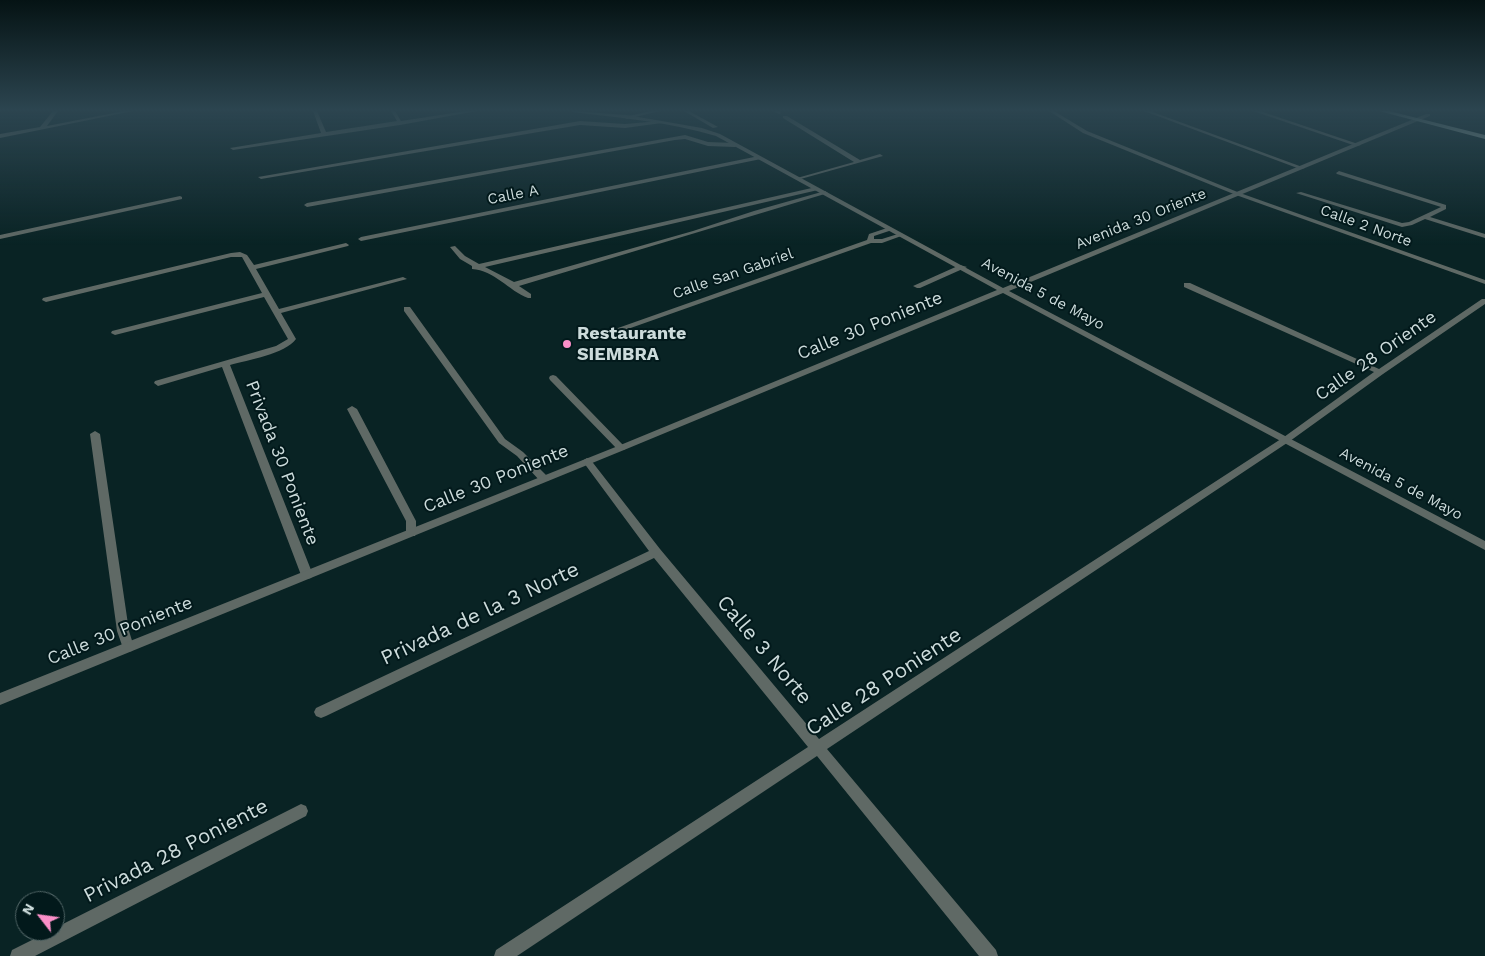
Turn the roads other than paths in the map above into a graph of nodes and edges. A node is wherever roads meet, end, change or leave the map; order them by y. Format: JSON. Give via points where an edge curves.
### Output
{"nodes":[{"id":1,"x":385,"y":156,"type":"edge"},
{"id":2,"x":578,"y":156,"type":"edge"},
{"id":3,"x":755,"y":156,"type":"edge"},
{"id":4,"x":848,"y":156,"type":"edge"},
{"id":5,"x":880,"y":156,"type":"dead end"},
{"id":6,"x":1143,"y":156,"type":"edge"},
{"id":7,"x":1268,"y":156,"type":"edge"},
{"id":8,"x":1332,"y":156,"type":"edge"},
{"id":9,"x":759,"y":158,"type":"junction"},
{"id":10,"x":859,"y":162,"type":"junction"},
{"id":11,"x":1302,"y":168,"type":"junction"},
{"id":12,"x":1339,"y":173,"type":"dead end"},
{"id":13,"x":261,"y":177,"type":"dead end"},
{"id":14,"x":799,"y":179,"type":"junction"},
{"id":15,"x":816,"y":188,"type":"junction"},
{"id":16,"x":825,"y":193,"type":"junction"},
{"id":17,"x":1298,"y":193,"type":"dead end"},
{"id":18,"x":1238,"y":194,"type":"junction"},
{"id":19,"x":180,"y":198,"type":"dead end"},
{"id":20,"x":307,"y":205,"type":"dead end"},
{"id":21,"x":1424,"y":217,"type":"junction"},
{"id":22,"x":890,"y":228,"type":"junction"},
{"id":23,"x":901,"y":234,"type":"junction"},
{"id":24,"x":1485,"y":236,"type":"edge"},
{"id":25,"x":0,"y":237,"type":"edge"},
{"id":26,"x":361,"y":239,"type":"dead end"},
{"id":27,"x":870,"y":241,"type":"junction"},
{"id":28,"x":626,"y":242,"type":"junction"},
{"id":29,"x":346,"y":245,"type":"dead end"},
{"id":30,"x":453,"y":247,"type":"dead end"},
{"id":31,"x":475,"y":267,"type":"junction"},
{"id":32,"x":964,"y":267,"type":"junction"},
{"id":33,"x":252,"y":268,"type":"junction"},
{"id":34,"x":403,"y":279,"type":"dead end"},
{"id":35,"x":1485,"y":282,"type":"edge"},
{"id":36,"x":513,"y":285,"type":"junction"},
{"id":37,"x":917,"y":286,"type":"dead end"},
{"id":38,"x":1187,"y":286,"type":"dead end"},
{"id":39,"x":1004,"y":291,"type":"junction"},
{"id":40,"x":266,"y":294,"type":"junction"},
{"id":41,"x":528,"y":296,"type":"dead end"},
{"id":42,"x":46,"y":300,"type":"dead end"},
{"id":43,"x":1485,"y":301,"type":"edge"},
{"id":44,"x":407,"y":309,"type":"dead end"},
{"id":45,"x":277,"y":312,"type":"junction"},
{"id":46,"x":115,"y":333,"type":"dead end"},
{"id":47,"x":605,"y":334,"type":"dead end"},
{"id":48,"x":225,"y":364,"type":"junction"},
{"id":49,"x":1380,"y":372,"type":"junction"},
{"id":50,"x":552,"y":378,"type":"dead end"},
{"id":51,"x":158,"y":383,"type":"dead end"},
{"id":52,"x":352,"y":409,"type":"dead end"},
{"id":53,"x":95,"y":434,"type":"dead end"},
{"id":54,"x":1287,"y":439,"type":"junction"},
{"id":55,"x":621,"y":448,"type":"junction"},
{"id":56,"x":587,"y":460,"type":"junction"},
{"id":57,"x":544,"y":479,"type":"junction"},
{"id":58,"x":411,"y":533,"type":"junction"},
{"id":59,"x":1485,"y":546,"type":"edge"},
{"id":60,"x":656,"y":552,"type":"junction"},
{"id":61,"x":306,"y":575,"type":"junction"},
{"id":62,"x":128,"y":647,"type":"junction"},
{"id":63,"x":0,"y":698,"type":"edge"},
{"id":64,"x":321,"y":712,"type":"dead end"},
{"id":65,"x":820,"y":748,"type":"junction"},
{"id":66,"x":301,"y":812,"type":"dead end"},
{"id":67,"x":18,"y":956,"type":"edge"},
{"id":68,"x":502,"y":956,"type":"edge"},
{"id":69,"x":990,"y":956,"type":"edge"}],
"edges":[{"from":1,"to":13,"type":"street"},
{"from":2,"to":20,"type":"street"},
{"from":3,"to":9,"type":"street","name":"Avenida 5 de Mayo"},
{"from":4,"to":10,"type":"street"},
{"from":5,"to":10,"type":"street"},
{"from":6,"to":18,"type":"street","name":"Calle 2 Norte"},
{"from":7,"to":11,"type":"street"},
{"from":8,"to":11,"type":"street","name":"Avenida 30 Oriente"},
{"from":9,"to":14,"type":"street","name":"Avenida 5 de Mayo"},
{"from":9,"to":26,"type":"street","name":"Calle A"},
{"from":10,"to":14,"type":"street"},
{"from":11,"to":18,"type":"street","name":"Avenida 30 Oriente"},
{"from":12,"to":21,"type":"street","via":[[1444,206]]},
{"from":14,"to":15,"type":"street","name":"Avenida 5 de Mayo"},
{"from":15,"to":16,"type":"street","name":"Avenida 5 de Mayo"},
{"from":15,"to":28,"type":"street"},
{"from":16,"to":22,"type":"street","name":"Avenida 5 de Mayo"},
{"from":16,"to":28,"type":"street","via":[[696,232]]},
{"from":17,"to":21,"type":"street","via":[[1402,225]]},
{"from":18,"to":35,"type":"street","name":"Calle 2 Norte"},
{"from":18,"to":39,"type":"street","name":"Avenida 30 Oriente"},
{"from":19,"to":25,"type":"street"},
{"from":21,"to":24,"type":"street"},
{"from":22,"to":23,"type":"street","name":"Avenida 5 de Mayo"},
{"from":22,"to":27,"type":"street","name":"Calle San Gabriel","via":[[871,235]]},
{"from":23,"to":27,"type":"street","name":"Calle San Gabriel","via":[[882,241]]},
{"from":23,"to":32,"type":"street","name":"Avenida 5 de Mayo"},
{"from":27,"to":47,"type":"street","name":"Calle San Gabriel"},
{"from":28,"to":31,"type":"street"},
{"from":28,"to":36,"type":"street"},
{"from":29,"to":33,"type":"street"},
{"from":30,"to":31,"type":"street","via":[[460,257]]},
{"from":31,"to":36,"type":"street"},
{"from":32,"to":37,"type":"street"},
{"from":32,"to":39,"type":"street","name":"Avenida 5 de Mayo"},
{"from":33,"to":40,"type":"street","name":"Privada 30 Poniente"},
{"from":33,"to":42,"type":"street","name":"Privada 30 Poniente","via":[[245,256],[231,255]]},
{"from":34,"to":45,"type":"street"},
{"from":36,"to":41,"type":"street"},
{"from":38,"to":49,"type":"street"},
{"from":39,"to":54,"type":"street","name":"Avenida 5 de Mayo"},
{"from":39,"to":55,"type":"street","name":"Calle 30 Poniente"},
{"from":40,"to":45,"type":"street","name":"Privada 30 Poniente"},
{"from":40,"to":46,"type":"street"},
{"from":43,"to":49,"type":"street","name":"Calle 28 Oriente"},
{"from":44,"to":57,"type":"street","via":[[502,441]]},
{"from":45,"to":48,"type":"street","name":"Privada 30 Poniente","via":[[292,339],[290,343]]},
{"from":48,"to":51,"type":"street","name":"Privada 30 Poniente"},
{"from":48,"to":61,"type":"street","name":"Privada 30 Poniente"},
{"from":49,"to":54,"type":"street","name":"Calle 28 Oriente"},
{"from":50,"to":55,"type":"street"},
{"from":52,"to":58,"type":"street","via":[[411,521]]},
{"from":53,"to":62,"type":"street"},
{"from":54,"to":59,"type":"street","name":"Avenida 5 de Mayo"},
{"from":54,"to":65,"type":"street","name":"Calle 28 Poniente"},
{"from":55,"to":56,"type":"street","name":"Calle 30 Poniente"},
{"from":56,"to":57,"type":"street","name":"Calle 30 Poniente"},
{"from":56,"to":60,"type":"street","name":"Calle 3 Norte"},
{"from":57,"to":58,"type":"street","name":"Calle 30 Poniente"},
{"from":58,"to":61,"type":"street","name":"Calle 30 Poniente"},
{"from":60,"to":64,"type":"street","name":"Privada de la 3 Norte"},
{"from":60,"to":65,"type":"street","name":"Calle 3 Norte"},
{"from":61,"to":62,"type":"street","name":"Calle 30 Poniente"},
{"from":62,"to":63,"type":"street","name":"Calle 30 Poniente"},
{"from":65,"to":68,"type":"street","name":"Calle 28 Poniente"},
{"from":65,"to":69,"type":"street","name":"Calle 3 Norte"},
{"from":66,"to":67,"type":"street","name":"Privada 28 Poniente"}]}
